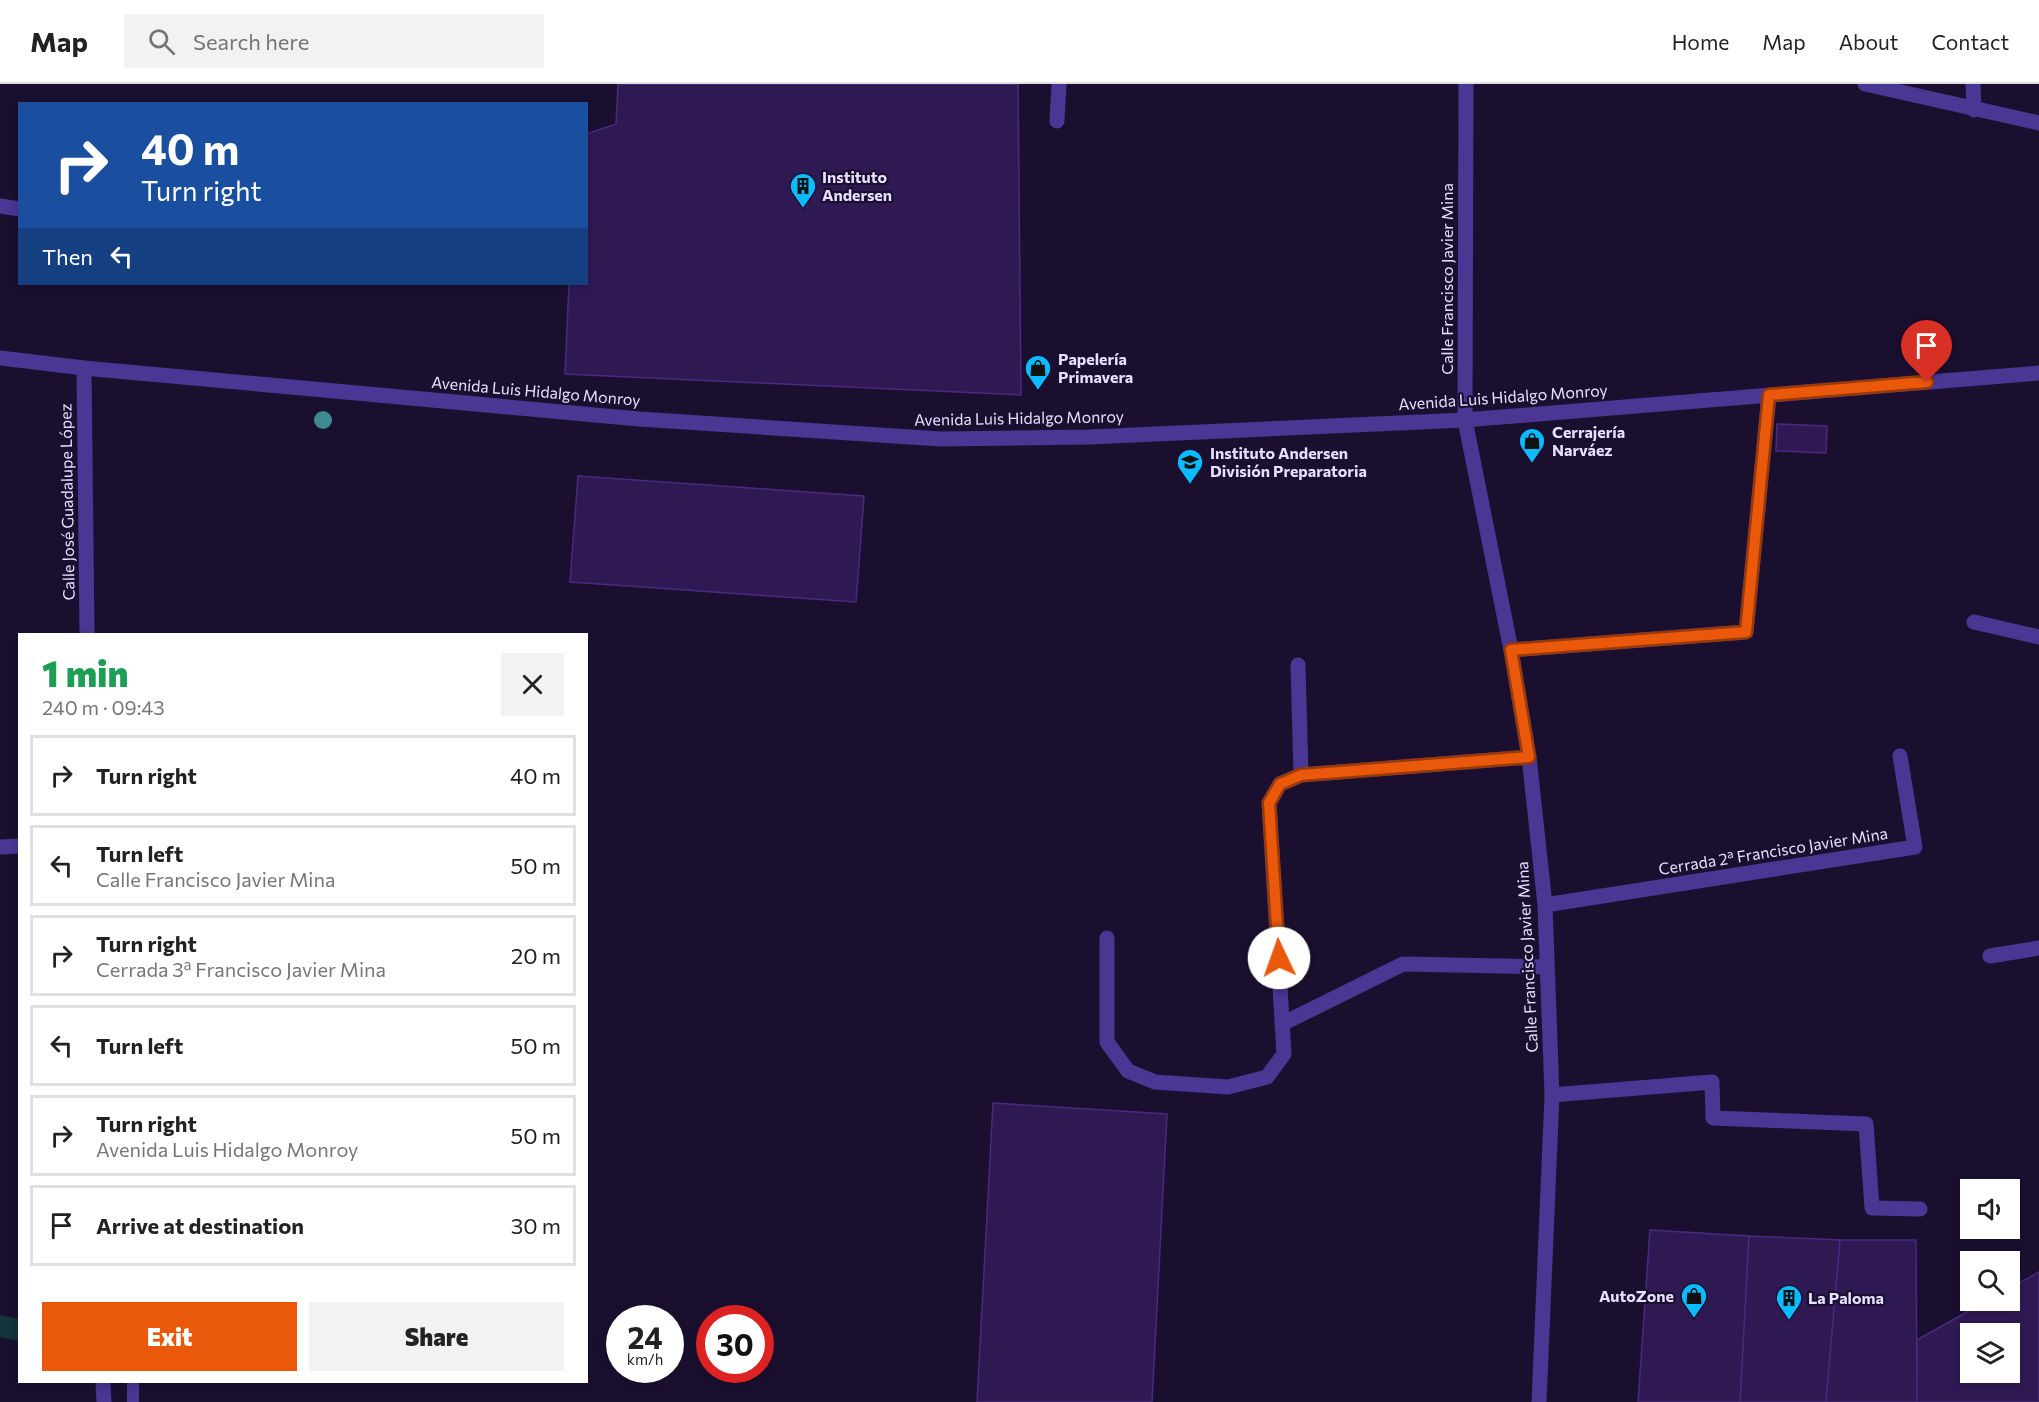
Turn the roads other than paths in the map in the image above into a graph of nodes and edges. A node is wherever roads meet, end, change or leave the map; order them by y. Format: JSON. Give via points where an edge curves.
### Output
{"nodes":[{"id":1,"x":1059,"y":84,"type":"edge"},
{"id":2,"x":1466,"y":84,"type":"edge"},
{"id":3,"x":1865,"y":84,"type":"edge"},
{"id":4,"x":1973,"y":84,"type":"edge"},
{"id":5,"x":1974,"y":110,"type":"junction"},
{"id":6,"x":1057,"y":121,"type":"dead end"},
{"id":7,"x":2039,"y":123,"type":"edge"},
{"id":8,"x":0,"y":206,"type":"edge"},
{"id":9,"x":18,"y":209,"type":"edge"},
{"id":10,"x":0,"y":358,"type":"edge"},
{"id":11,"x":84,"y":368,"type":"junction"},
{"id":12,"x":2039,"y":373,"type":"edge"},
{"id":13,"x":1769,"y":395,"type":"junction"},
{"id":14,"x":1464,"y":420,"type":"junction"},
{"id":15,"x":1974,"y":622,"type":"dead end"},
{"id":16,"x":87,"y":633,"type":"edge"},
{"id":17,"x":2039,"y":637,"type":"edge"},
{"id":18,"x":1511,"y":650,"type":"junction"},
{"id":19,"x":1298,"y":665,"type":"dead end"},
{"id":20,"x":1900,"y":756,"type":"dead end"},
{"id":21,"x":1529,"y":757,"type":"junction"},
{"id":22,"x":1301,"y":775,"type":"junction"},
{"id":23,"x":18,"y":846,"type":"edge"},
{"id":24,"x":0,"y":847,"type":"edge"},
{"id":25,"x":1545,"y":905,"type":"junction"},
{"id":26,"x":1107,"y":938,"type":"dead end"},
{"id":27,"x":2039,"y":948,"type":"edge"},
{"id":28,"x":1990,"y":956,"type":"dead end"},
{"id":29,"x":1547,"y":967,"type":"junction"},
{"id":30,"x":1282,"y":1024,"type":"junction"},
{"id":31,"x":1551,"y":1095,"type":"junction"},
{"id":32,"x":1920,"y":1209,"type":"dead end"},
{"id":33,"x":103,"y":1383,"type":"edge"},
{"id":34,"x":133,"y":1383,"type":"edge"},
{"id":35,"x":104,"y":1402,"type":"edge"},
{"id":36,"x":133,"y":1402,"type":"edge"},
{"id":37,"x":1539,"y":1402,"type":"edge"}],
"edges":[{"from":1,"to":6,"type":"street"},
{"from":2,"to":14,"type":"street","name":"Calle Francisco Javier Mina"},
{"from":3,"to":5,"type":"street"},
{"from":4,"to":5,"type":"street"},
{"from":5,"to":7,"type":"street"},
{"from":8,"to":9,"type":"street"},
{"from":10,"to":11,"type":"street","name":"Avenida Luis Hidalgo Monroy"},
{"from":11,"to":14,"type":"street","name":"Avenida Luis Hidalgo Monroy","via":[[639,419],[940,439]]},
{"from":11,"to":16,"type":"street","name":"Calle José Guadalupe López"},
{"from":12,"to":13,"type":"street","name":"Avenida Luis Hidalgo Monroy"},
{"from":13,"to":14,"type":"street","name":"Avenida Luis Hidalgo Monroy"},
{"from":13,"to":18,"type":"street","via":[[1746,632]]},
{"from":14,"to":18,"type":"street","name":"Calle Francisco Javier Mina"},
{"from":15,"to":17,"type":"street"},
{"from":18,"to":21,"type":"street","name":"Calle Francisco Javier Mina"},
{"from":19,"to":22,"type":"street"},
{"from":20,"to":25,"type":"street","name":"Cerrada 2ª Francisco Javier Mina","via":[[1915,847]]},
{"from":21,"to":22,"type":"street"},
{"from":21,"to":25,"type":"street","name":"Calle Francisco Javier Mina"},
{"from":22,"to":30,"type":"street","via":[[1280,784],[1269,803]]},
{"from":23,"to":24,"type":"street"},
{"from":25,"to":29,"type":"street","name":"Calle Francisco Javier Mina"},
{"from":26,"to":30,"type":"street","via":[[1107,1042],[1128,1071],[1155,1082],[1228,1087],[1267,1077],[1284,1054]]},
{"from":27,"to":28,"type":"street"},
{"from":29,"to":30,"type":"street","via":[[1403,964]]},
{"from":29,"to":31,"type":"street","name":"Calle Francisco Javier Mina"},
{"from":31,"to":32,"type":"street","via":[[1712,1082],[1713,1118],[1866,1124],[1872,1208]]},
{"from":31,"to":37,"type":"street","name":"Calle Francisco Javier Mina"},
{"from":33,"to":35,"type":"street"},
{"from":34,"to":36,"type":"lane"}]}
